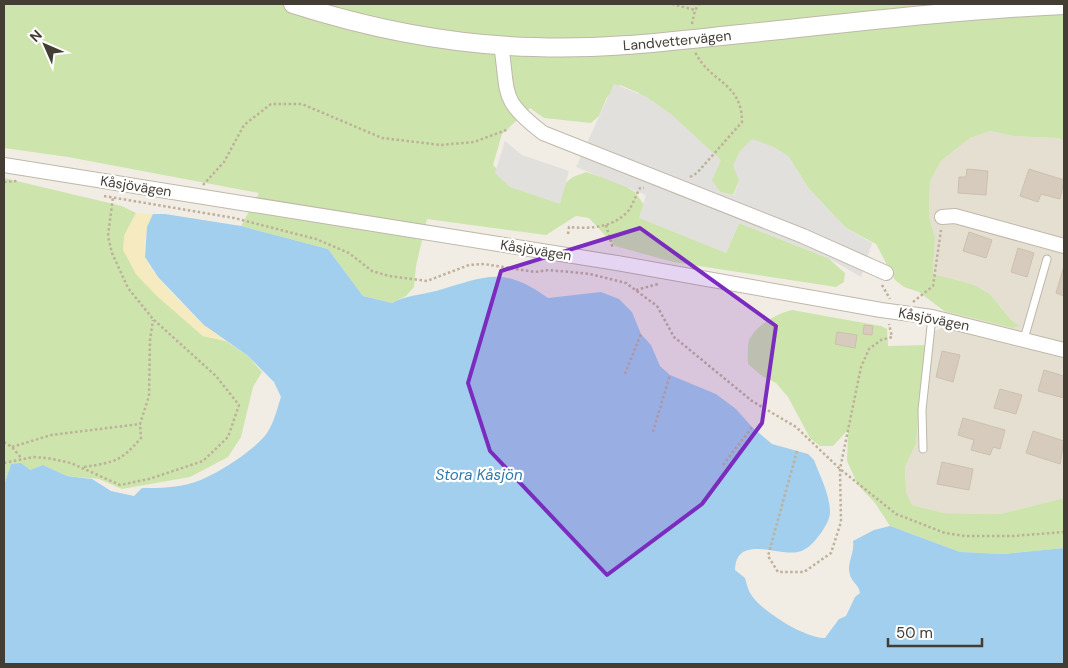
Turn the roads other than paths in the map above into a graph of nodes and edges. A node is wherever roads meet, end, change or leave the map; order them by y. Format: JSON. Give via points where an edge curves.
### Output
{"nodes":[{"id":1,"x":293,"y":4,"type":"edge"},
{"id":2,"x":1064,"y":5,"type":"edge"},
{"id":3,"x":501,"y":45,"type":"junction"},
{"id":4,"x":4,"y":165,"type":"edge"},
{"id":5,"x":942,"y":217,"type":"road end"},
{"id":6,"x":1064,"y":246,"type":"edge"},
{"id":7,"x":1047,"y":259,"type":"dead end"},
{"id":8,"x":886,"y":273,"type":"road end"},
{"id":9,"x":932,"y":317,"type":"junction"},
{"id":10,"x":1024,"y":339,"type":"junction"},
{"id":11,"x":1064,"y":350,"type":"edge"},
{"id":12,"x":923,"y":449,"type":"dead end"}],
"edges":[{"from":1,"to":3,"type":"street","name":"Landvettervägen","via":[[429,38]]},
{"from":2,"to":3,"type":"street","name":"Landvettervägen","via":[[598,47]]},
{"from":3,"to":8,"type":"street","via":[[509,101],[522,117],[543,133],[802,236]]},
{"from":4,"to":9,"type":"street","name":"Kåsjövägen"},
{"from":5,"to":6,"type":"street","via":[[955,216]]},
{"from":7,"to":10,"type":"lane"},
{"from":9,"to":10,"type":"street","name":"Kåsjövägen"},
{"from":9,"to":12,"type":"lane","via":[[922,410]]},
{"from":10,"to":11,"type":"street","name":"Kåsjövägen"}]}
